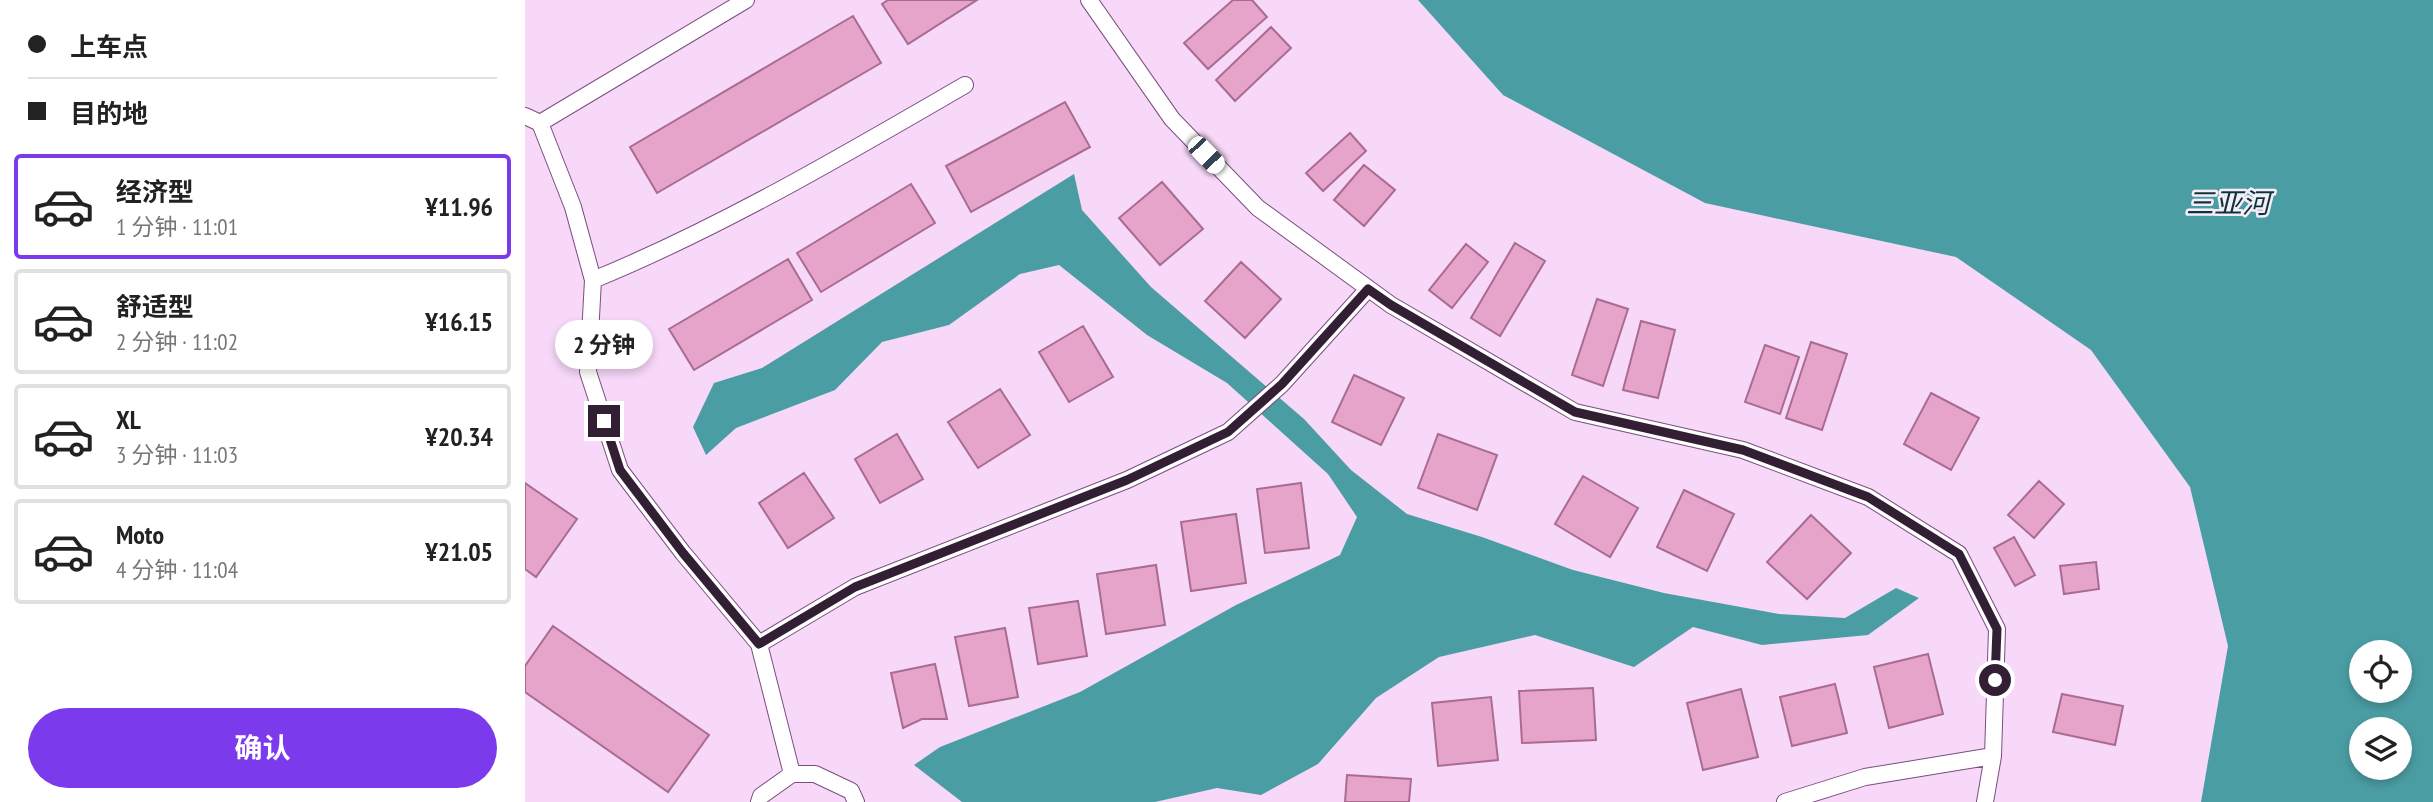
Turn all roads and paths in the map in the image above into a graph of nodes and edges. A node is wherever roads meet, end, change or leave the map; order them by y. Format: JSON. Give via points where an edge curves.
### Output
{"nodes":[{"id":1,"x":746,"y":0,"type":"edge"},
{"id":2,"x":1089,"y":0,"type":"edge"},
{"id":3,"x":965,"y":85,"type":"dead end"},
{"id":4,"x":525,"y":116,"type":"edge"},
{"id":5,"x":540,"y":123,"type":"junction"},
{"id":6,"x":593,"y":281,"type":"junction"},
{"id":7,"x":1368,"y":289,"type":"junction"},
{"id":8,"x":759,"y":644,"type":"junction"},
{"id":9,"x":1993,"y":756,"type":"junction"},
{"id":10,"x":792,"y":774,"type":"junction"},
{"id":11,"x":759,"y":802,"type":"edge"},
{"id":12,"x":856,"y":802,"type":"edge"},
{"id":13,"x":1784,"y":802,"type":"edge"},
{"id":14,"x":1985,"y":802,"type":"edge"}],
"edges":[{"from":1,"to":5,"type":"lane"},
{"from":2,"to":7,"type":"lane","via":[[1172,119],[1258,208]]},
{"from":3,"to":6,"type":"lane","via":[[660,253]]},
{"from":4,"to":5,"type":"lane"},
{"from":5,"to":6,"type":"lane","via":[[573,207]]},
{"from":6,"to":8,"type":"lane","via":[[588,372],[620,470]]},
{"from":7,"to":8,"type":"lane","via":[[1282,384],[1228,432],[1127,480],[855,587]]},
{"from":7,"to":9,"type":"lane","via":[[1575,412],[1743,450],[1868,497],[1959,554],[1997,629]]},
{"from":8,"to":10,"type":"lane"},
{"from":9,"to":13,"type":"lane","via":[[1864,776]]},
{"from":9,"to":14,"type":"lane"},
{"from":10,"to":11,"type":"lane"},
{"from":10,"to":12,"type":"lane","via":[[815,774],[851,791]]}]}
